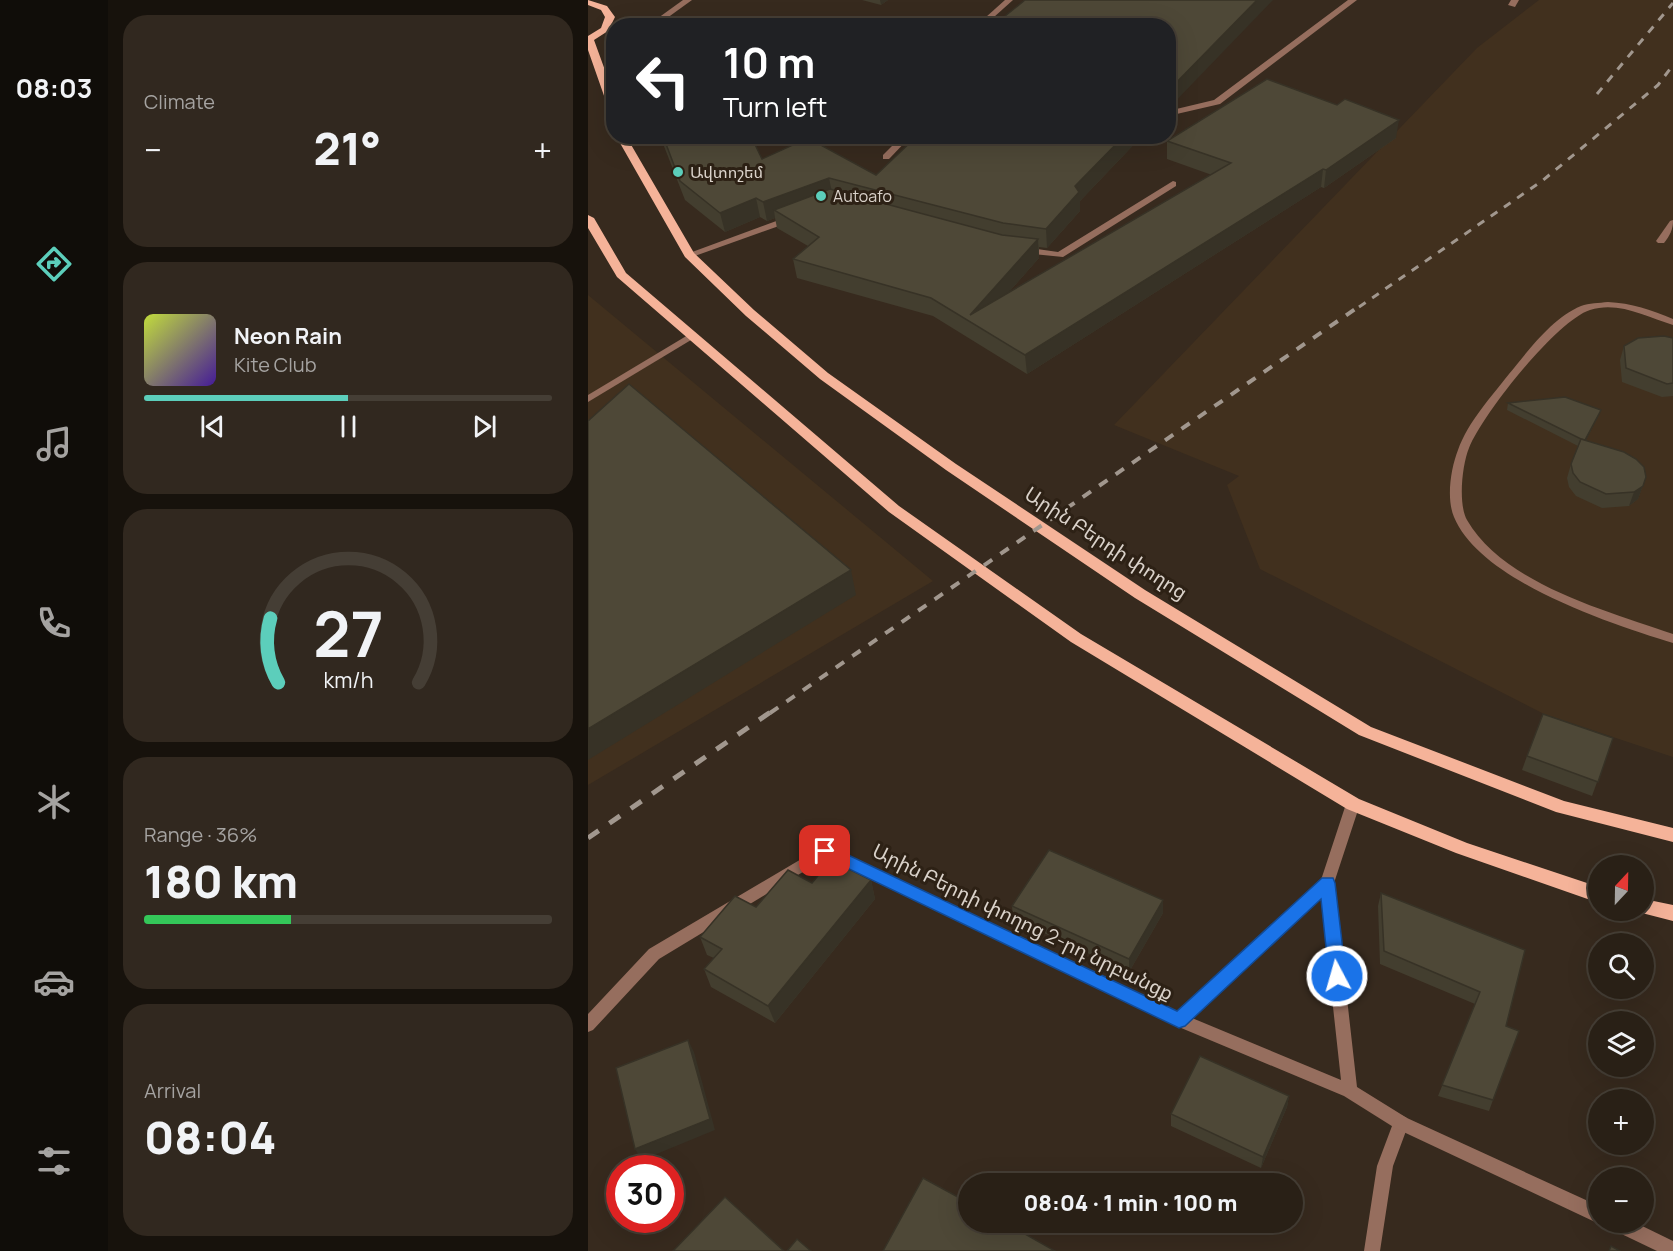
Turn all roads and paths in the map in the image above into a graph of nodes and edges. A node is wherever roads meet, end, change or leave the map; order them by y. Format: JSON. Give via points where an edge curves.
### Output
{"nodes":[{"id":1,"x":688,"y":0,"type":"edge"},
{"id":2,"x":1006,"y":0,"type":"edge"},
{"id":3,"x":1353,"y":0,"type":"edge"},
{"id":4,"x":588,"y":2,"type":"edge"},
{"id":5,"x":599,"y":2,"type":"edge"},
{"id":6,"x":610,"y":18,"type":"edge"},
{"id":7,"x":662,"y":18,"type":"edge"},
{"id":8,"x":987,"y":18,"type":"edge"},
{"id":9,"x":606,"y":31,"type":"edge"},
{"id":10,"x":588,"y":40,"type":"edge"},
{"id":11,"x":606,"y":88,"type":"edge"},
{"id":12,"x":1176,"y":112,"type":"edge"},
{"id":13,"x":626,"y":144,"type":"edge"},
{"id":14,"x":899,"y":144,"type":"edge"},
{"id":15,"x":886,"y":157,"type":"dead end"},
{"id":16,"x":1173,"y":184,"type":"dead end"},
{"id":17,"x":800,"y":215,"type":"edge"},
{"id":18,"x":588,"y":218,"type":"edge"},
{"id":19,"x":1673,"y":223,"type":"edge"},
{"id":20,"x":1661,"y":241,"type":"dead end"},
{"id":21,"x":1015,"y":249,"type":"edge"},
{"id":22,"x":689,"y":255,"type":"junction"},
{"id":23,"x":1673,"y":322,"type":"edge"},
{"id":24,"x":693,"y":335,"type":"junction"},
{"id":25,"x":588,"y":399,"type":"edge"},
{"id":26,"x":1673,"y":639,"type":"edge"},
{"id":27,"x":1353,"y":804,"type":"junction"},
{"id":28,"x":1673,"y":835,"type":"edge"},
{"id":29,"x":1327,"y":883,"type":"junction"},
{"id":30,"x":1588,"y":891,"type":"edge"},
{"id":31,"x":1654,"y":909,"type":"edge"},
{"id":32,"x":1673,"y":913,"type":"edge"},
{"id":33,"x":1179,"y":1020,"type":"junction"},
{"id":34,"x":588,"y":1025,"type":"edge"},
{"id":35,"x":1350,"y":1091,"type":"junction"},
{"id":36,"x":1401,"y":1123,"type":"junction"},
{"id":37,"x":1588,"y":1210,"type":"edge"},
{"id":38,"x":1638,"y":1233,"type":"edge"},
{"id":39,"x":1673,"y":1250,"type":"edge"},
{"id":40,"x":1372,"y":1251,"type":"edge"}],
"edges":[{"from":1,"to":7,"type":"street"},
{"from":2,"to":8,"type":"street"},
{"from":3,"to":12,"type":"street","via":[[1217,102]]},
{"from":4,"to":5,"type":"main road"},
{"from":5,"to":6,"type":"main road"},
{"from":9,"to":10,"type":"main road"},
{"from":10,"to":11,"type":"main road"},
{"from":13,"to":22,"type":"main road","name":"Արին Բերդի փողոց"},
{"from":14,"to":15,"type":"street"},
{"from":16,"to":21,"type":"street","via":[[1060,255]]},
{"from":17,"to":22,"type":"street"},
{"from":18,"to":24,"type":"main road","via":[[621,275]]},
{"from":19,"to":20,"type":"street"},
{"from":22,"to":28,"type":"main road","name":"Արին Բերդի փողոց","via":[[824,376],[951,467],[1140,594],[1365,731],[1562,807]]},
{"from":23,"to":26,"type":"street","via":[[1612,305],[1584,308],[1560,322],[1479,418],[1463,448],[1457,476],[1459,517],[1488,555],[1553,595]]},
{"from":24,"to":25,"type":"street"},
{"from":24,"to":27,"type":"main road","via":[[894,509],[1076,638]]},
{"from":27,"to":29,"type":"street","name":"Արին Բերդի փողոց 2-րդ նրբանցք"},
{"from":27,"to":30,"type":"main road","via":[[1462,848]]},
{"from":29,"to":33,"type":"street","name":"Արին Բերդի փողոց 2-րդ նրբանցք"},
{"from":29,"to":35,"type":"street","name":"Արին Բերդի փողոց 2-րդ նրբանցք"},
{"from":31,"to":32,"type":"main road"},
{"from":33,"to":34,"type":"street","name":"Արին Բերդի փողոց 2-րդ նրբանցք","via":[[825,851],[654,954]]},
{"from":33,"to":35,"type":"street","name":"Արին Բերդի փողոց 2-րդ նրբանցք"},
{"from":35,"to":36,"type":"street","name":"Արին Բերդի փողոց 2-րդ նրբանցք"},
{"from":36,"to":37,"type":"street","name":"Արին Բերդի փողոց 2-րդ նրբանցք"},
{"from":36,"to":40,"type":"street","via":[[1385,1166]]},
{"from":38,"to":39,"type":"street"}]}
